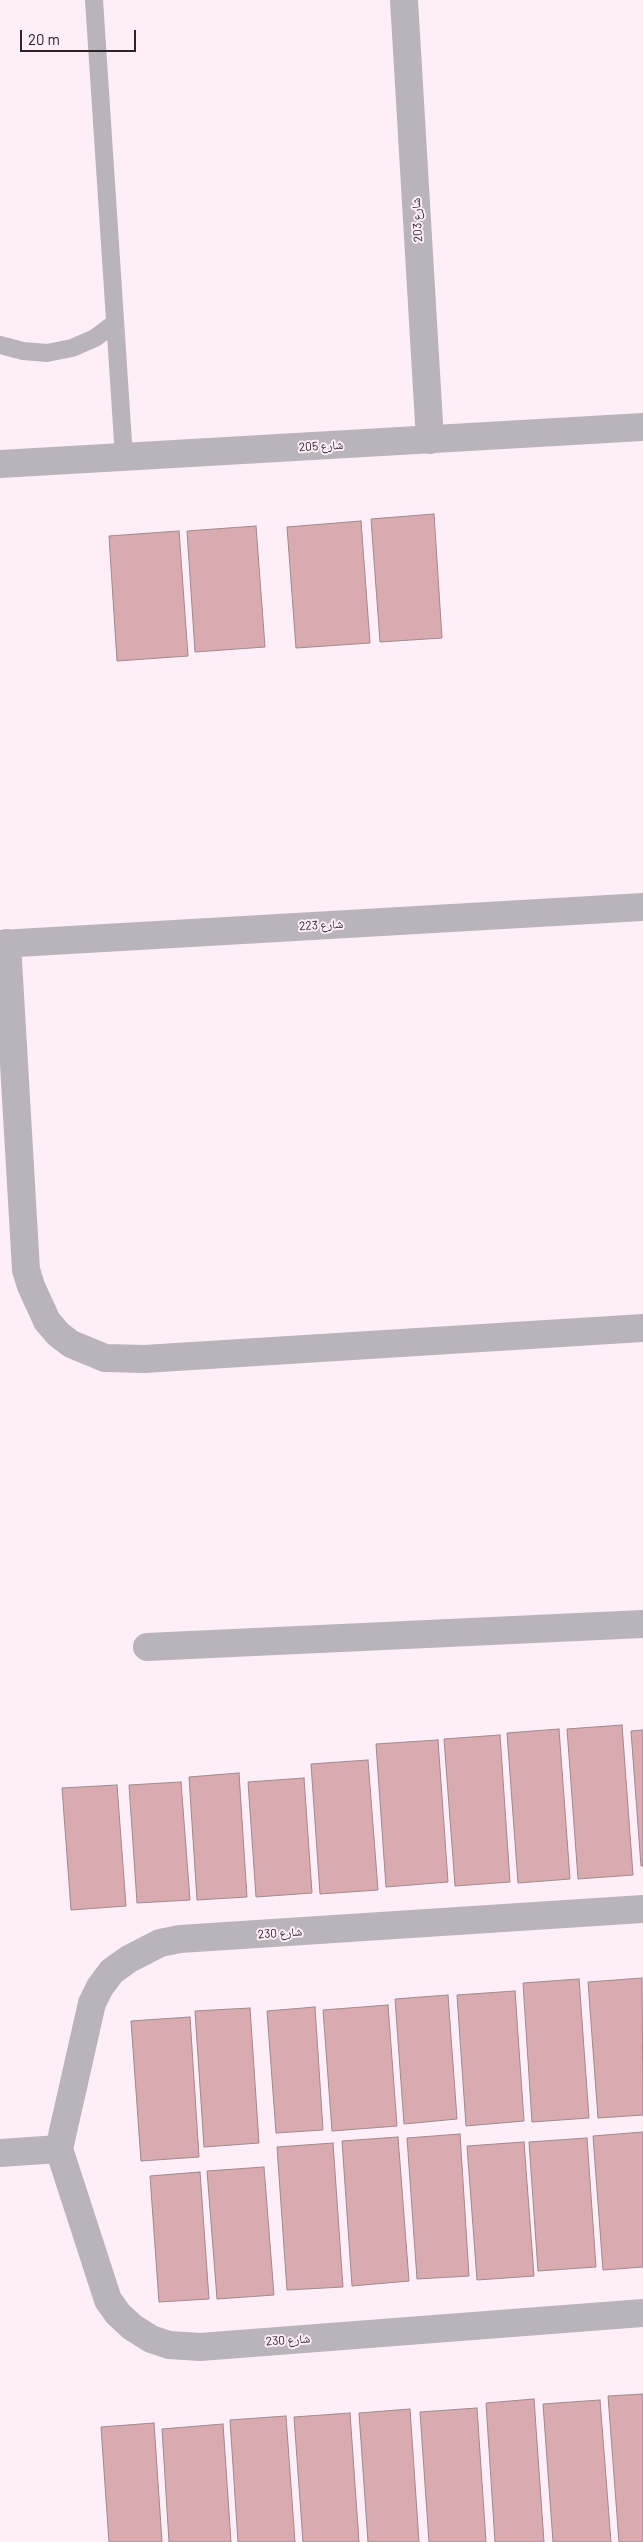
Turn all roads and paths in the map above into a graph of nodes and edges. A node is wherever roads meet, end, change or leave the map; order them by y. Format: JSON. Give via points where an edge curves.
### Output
{"nodes":[{"id":1,"x":94,"y":0,"type":"edge"},
{"id":2,"x":404,"y":0,"type":"edge"},
{"id":3,"x":115,"y":323,"type":"junction"},
{"id":4,"x":0,"y":344,"type":"edge"},
{"id":5,"x":643,"y":427,"type":"edge"},
{"id":6,"x":430,"y":440,"type":"junction"},
{"id":7,"x":124,"y":457,"type":"junction"},
{"id":8,"x":0,"y":464,"type":"edge"},
{"id":9,"x":643,"y":907,"type":"edge"},
{"id":10,"x":4,"y":944,"type":"edge"},
{"id":11,"x":643,"y":1328,"type":"edge"},
{"id":12,"x":643,"y":1624,"type":"edge"},
{"id":13,"x":147,"y":1647,"type":"dead end"},
{"id":14,"x":643,"y":1909,"type":"edge"},
{"id":15,"x":59,"y":2149,"type":"junction"},
{"id":16,"x":0,"y":2153,"type":"edge"},
{"id":17,"x":643,"y":2313,"type":"edge"}],
"edges":[{"from":1,"to":3,"type":"lane"},
{"from":2,"to":6,"type":"street","name":"شارع 203"},
{"from":3,"to":4,"type":"lane","via":[[95,338],[72,348],[47,353],[22,351]]},
{"from":3,"to":7,"type":"lane"},
{"from":5,"to":6,"type":"street","name":"شارع 205"},
{"from":6,"to":7,"type":"street","name":"شارع 205"},
{"from":7,"to":8,"type":"street","name":"شارع 205"},
{"from":9,"to":10,"type":"street","name":"شارع 223"},
{"from":10,"to":11,"type":"street","via":[[26,1270],[48,1321],[71,1344],[106,1358],[144,1359]]},
{"from":12,"to":13,"type":"street"},
{"from":14,"to":15,"type":"street","name":"شارع 230","via":[[180,1939],[160,1943],[112,1971],[92,2003]]},
{"from":15,"to":16,"type":"street"},
{"from":15,"to":17,"type":"street","name":"شارع 230","via":[[108,2300],[132,2327],[169,2345],[200,2347]]}]}
